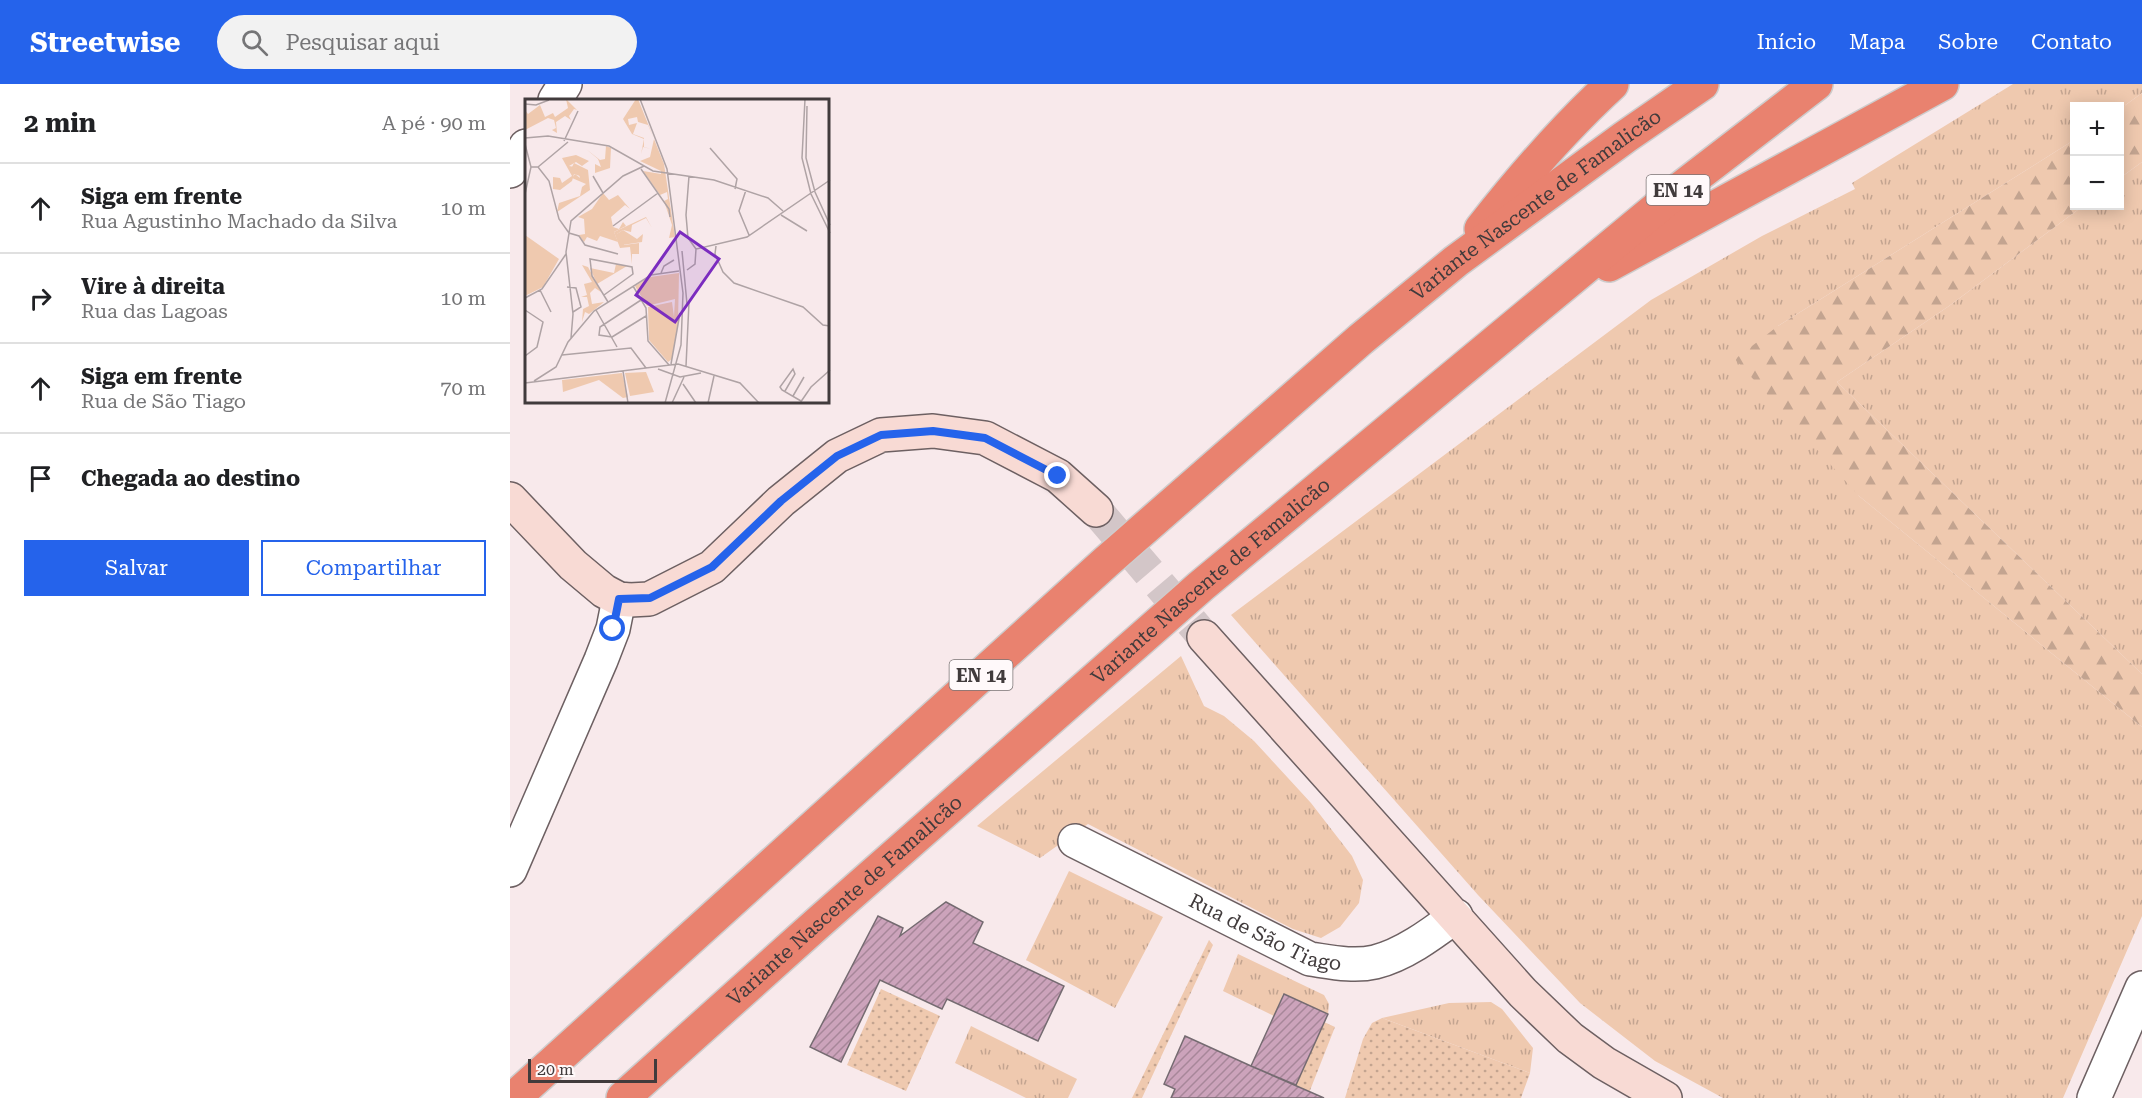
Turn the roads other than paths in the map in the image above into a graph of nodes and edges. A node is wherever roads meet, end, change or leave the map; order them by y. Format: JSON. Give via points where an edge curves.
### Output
{"nodes":[{"id":1,"x":565,"y":84,"type":"edge"},
{"id":2,"x":1612,"y":84,"type":"edge"},
{"id":3,"x":1702,"y":84,"type":"edge"},
{"id":4,"x":1816,"y":84,"type":"edge"},
{"id":5,"x":1942,"y":84,"type":"edge"},
{"id":6,"x":556,"y":99,"type":"edge"},
{"id":7,"x":525,"y":148,"type":"edge"},
{"id":8,"x":510,"y":171,"type":"edge"},
{"id":9,"x":1456,"y":261,"type":"junction"},
{"id":10,"x":1544,"y":300,"type":"junction"},
{"id":11,"x":510,"y":499,"type":"edge"},
{"id":12,"x":1096,"y":510,"type":"tunnel mouth"},
{"id":13,"x":634,"y":599,"type":"junction"},
{"id":14,"x":1204,"y":637,"type":"tunnel mouth"},
{"id":15,"x":1075,"y":841,"type":"dead end"},
{"id":16,"x":510,"y":870,"type":"edge"},
{"id":17,"x":1456,"y":916,"type":"junction"},
{"id":18,"x":2142,"y":988,"type":"edge"},
{"id":19,"x":514,"y":1098,"type":"edge"},
{"id":20,"x":623,"y":1098,"type":"edge"},
{"id":21,"x":1665,"y":1098,"type":"edge"},
{"id":22,"x":2094,"y":1098,"type":"edge"}],
"edges":[{"from":1,"to":6,"type":"street"},
{"from":2,"to":9,"type":"highway","via":[[1512,189]]},
{"from":3,"to":9,"type":"highway","name":"Variante Nascente de Famalicão","number":"EN 14"},
{"from":4,"to":10,"type":"highway","name":"Variante Nascente de Famalicão","number":"EN 14"},
{"from":5,"to":10,"type":"highway"},
{"from":7,"to":8,"type":"street"},
{"from":9,"to":19,"type":"highway","name":"Variante Nascente de Famalicão","number":"EN 14","via":[[1106,562]]},
{"from":10,"to":20,"type":"highway","name":"Variante Nascente de Famalicão","number":"EN 14","via":[[1201,586]]},
{"from":11,"to":13,"type":"main road","via":[[573,565],[604,591]]},
{"from":12,"to":13,"type":"main road","via":[[1058,476],[985,438],[933,431],[881,435],[837,456],[781,501],[712,567]]},
{"from":13,"to":16,"type":"street","via":[[613,629]]},
{"from":14,"to":17,"type":"main road"},
{"from":15,"to":17,"type":"street","name":"Rua de São Tiago","via":[[1310,959],[1345,964],[1375,962],[1429,936]]},
{"from":17,"to":21,"type":"main road","via":[[1523,993],[1570,1038],[1604,1064]]},
{"from":18,"to":22,"type":"street"}]}
